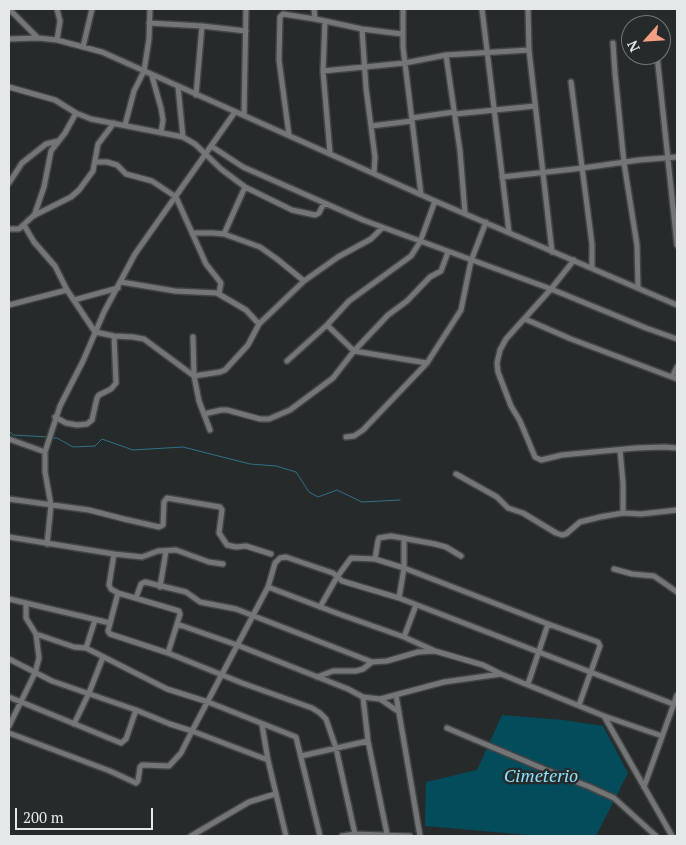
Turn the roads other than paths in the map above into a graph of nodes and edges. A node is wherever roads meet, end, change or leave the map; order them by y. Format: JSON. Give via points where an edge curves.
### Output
{"nodes":[{"id":1,"x":57,"y":9,"type":"edge"},
{"id":2,"x":92,"y":9,"type":"edge"},
{"id":3,"x":150,"y":9,"type":"edge"},
{"id":4,"x":246,"y":9,"type":"edge"},
{"id":5,"x":314,"y":9,"type":"edge"},
{"id":6,"x":403,"y":9,"type":"edge"},
{"id":7,"x":482,"y":9,"type":"edge"},
{"id":8,"x":528,"y":9,"type":"edge"},
{"id":9,"x":9,"y":10,"type":"edge"},
{"id":10,"x":315,"y":18,"type":"junction"},
{"id":11,"x":325,"y":21,"type":"junction"},
{"id":12,"x":149,"y":23,"type":"junction"},
{"id":13,"x":202,"y":26,"type":"junction"},
{"id":14,"x":362,"y":30,"type":"junction"},
{"id":15,"x":246,"y":31,"type":"junction"},
{"id":16,"x":402,"y":34,"type":"junction"},
{"id":17,"x":38,"y":38,"type":"junction"},
{"id":18,"x":9,"y":39,"type":"edge"},
{"id":19,"x":57,"y":40,"type":"junction"},
{"id":20,"x":613,"y":43,"type":"dead end"},
{"id":21,"x":83,"y":46,"type":"junction"},
{"id":22,"x":529,"y":50,"type":"junction"},
{"id":23,"x":487,"y":53,"type":"junction"},
{"id":24,"x":446,"y":55,"type":"junction"},
{"id":25,"x":405,"y":63,"type":"junction"},
{"id":26,"x":659,"y":65,"type":"edge"},
{"id":27,"x":364,"y":67,"type":"junction"},
{"id":28,"x":144,"y":71,"type":"junction"},
{"id":29,"x":323,"y":71,"type":"junction"},
{"id":30,"x":152,"y":76,"type":"junction"},
{"id":31,"x":571,"y":82,"type":"dead end"},
{"id":32,"x":9,"y":87,"type":"edge"},
{"id":33,"x":178,"y":87,"type":"junction"},
{"id":34,"x":196,"y":95,"type":"junction"},
{"id":35,"x":535,"y":106,"type":"junction"},
{"id":36,"x":494,"y":110,"type":"junction"},
{"id":37,"x":235,"y":112,"type":"junction"},
{"id":38,"x":76,"y":113,"type":"junction"},
{"id":39,"x":455,"y":113,"type":"junction"},
{"id":40,"x":244,"y":115,"type":"junction"},
{"id":41,"x":412,"y":119,"type":"junction"},
{"id":42,"x":114,"y":123,"type":"junction"},
{"id":43,"x":125,"y":125,"type":"junction"},
{"id":44,"x":371,"y":126,"type":"junction"},
{"id":45,"x":162,"y":133,"type":"junction"},
{"id":46,"x":289,"y":135,"type":"junction"},
{"id":47,"x":183,"y":137,"type":"junction"},
{"id":48,"x":58,"y":141,"type":"junction"},
{"id":49,"x":211,"y":146,"type":"junction"},
{"id":50,"x":330,"y":153,"type":"junction"},
{"id":51,"x":205,"y":154,"type":"junction"},
{"id":52,"x":677,"y":157,"type":"edge"},
{"id":53,"x":667,"y":158,"type":"junction"},
{"id":54,"x":96,"y":162,"type":"junction"},
{"id":55,"x":624,"y":163,"type":"junction"},
{"id":56,"x":583,"y":168,"type":"junction"},
{"id":57,"x":12,"y":172,"type":"edge"},
{"id":58,"x":543,"y":172,"type":"junction"},
{"id":59,"x":374,"y":173,"type":"junction"},
{"id":60,"x":502,"y":177,"type":"junction"},
{"id":61,"x":9,"y":182,"type":"edge"},
{"id":62,"x":245,"y":187,"type":"junction"},
{"id":63,"x":421,"y":194,"type":"junction"},
{"id":64,"x":176,"y":197,"type":"junction"},
{"id":65,"x":435,"y":201,"type":"junction"},
{"id":66,"x":324,"y":203,"type":"junction"},
{"id":67,"x":465,"y":213,"type":"junction"},
{"id":68,"x":34,"y":216,"type":"junction"},
{"id":69,"x":486,"y":222,"type":"junction"},
{"id":70,"x":24,"y":226,"type":"junction"},
{"id":71,"x":382,"y":228,"type":"junction"},
{"id":72,"x":9,"y":229,"type":"edge"},
{"id":73,"x":509,"y":232,"type":"junction"},
{"id":74,"x":192,"y":233,"type":"junction"},
{"id":75,"x":224,"y":234,"type":"junction"},
{"id":76,"x":420,"y":242,"type":"junction"},
{"id":77,"x":677,"y":245,"type":"edge"},
{"id":78,"x":448,"y":252,"type":"junction"},
{"id":79,"x":552,"y":252,"type":"junction"},
{"id":80,"x":574,"y":260,"type":"junction"},
{"id":81,"x":472,"y":261,"type":"junction"},
{"id":82,"x":592,"y":268,"type":"junction"},
{"id":83,"x":121,"y":282,"type":"junction"},
{"id":84,"x":304,"y":282,"type":"junction"},
{"id":85,"x":118,"y":288,"type":"junction"},
{"id":86,"x":638,"y":288,"type":"junction"},
{"id":87,"x":552,"y":289,"type":"junction"},
{"id":88,"x":67,"y":290,"type":"junction"},
{"id":89,"x":219,"y":293,"type":"junction"},
{"id":90,"x":74,"y":300,"type":"junction"},
{"id":91,"x":9,"y":305,"type":"edge"},
{"id":92,"x":677,"y":305,"type":"edge"},
{"id":93,"x":525,"y":319,"type":"junction"},
{"id":94,"x":259,"y":324,"type":"junction"},
{"id":95,"x":327,"y":325,"type":"junction"},
{"id":96,"x":95,"y":332,"type":"junction"},
{"id":97,"x":114,"y":336,"type":"junction"},
{"id":98,"x":193,"y":336,"type":"dead end"},
{"id":99,"x":677,"y":338,"type":"edge"},
{"id":100,"x":354,"y":351,"type":"junction"},
{"id":101,"x":287,"y":361,"type":"dead end"},
{"id":102,"x":427,"y":363,"type":"junction"},
{"id":103,"x":677,"y":367,"type":"edge"},
{"id":104,"x":194,"y":376,"type":"junction"},
{"id":105,"x":675,"y":378,"type":"edge"},
{"id":106,"x":204,"y":414,"type":"junction"},
{"id":107,"x":55,"y":417,"type":"junction"},
{"id":108,"x":210,"y":430,"type":"dead end"},
{"id":109,"x":346,"y":437,"type":"dead end"},
{"id":110,"x":9,"y":439,"type":"edge"},
{"id":111,"x":677,"y":448,"type":"edge"},
{"id":112,"x":620,"y":450,"type":"junction"},
{"id":113,"x":45,"y":452,"type":"junction"},
{"id":114,"x":456,"y":474,"type":"dead end"},
{"id":115,"x":9,"y":500,"type":"edge"},
{"id":116,"x":51,"y":505,"type":"junction"},
{"id":117,"x":677,"y":510,"type":"edge"},
{"id":118,"x":623,"y":513,"type":"junction"},
{"id":119,"x":9,"y":537,"type":"edge"},
{"id":120,"x":404,"y":538,"type":"junction"},
{"id":121,"x":47,"y":544,"type":"junction"},
{"id":122,"x":166,"y":551,"type":"junction"},
{"id":123,"x":114,"y":554,"type":"junction"},
{"id":124,"x":271,"y":554,"type":"dead end"},
{"id":125,"x":461,"y":556,"type":"dead end"},
{"id":126,"x":375,"y":559,"type":"junction"},
{"id":127,"x":223,"y":564,"type":"dead end"},
{"id":128,"x":404,"y":568,"type":"junction"},
{"id":129,"x":614,"y":569,"type":"dead end"},
{"id":130,"x":337,"y":577,"type":"junction"},
{"id":131,"x":160,"y":587,"type":"junction"},
{"id":132,"x":268,"y":587,"type":"junction"},
{"id":133,"x":677,"y":592,"type":"edge"},
{"id":134,"x":118,"y":593,"type":"junction"},
{"id":135,"x":136,"y":598,"type":"junction"},
{"id":136,"x":400,"y":598,"type":"junction"},
{"id":137,"x":9,"y":599,"type":"edge"},
{"id":138,"x":26,"y":604,"type":"junction"},
{"id":139,"x":416,"y":605,"type":"junction"},
{"id":140,"x":320,"y":606,"type":"junction"},
{"id":141,"x":253,"y":616,"type":"junction"},
{"id":142,"x":94,"y":620,"type":"junction"},
{"id":143,"x":110,"y":624,"type":"junction"},
{"id":144,"x":178,"y":624,"type":"junction"},
{"id":145,"x":548,"y":624,"type":"junction"},
{"id":146,"x":36,"y":634,"type":"junction"},
{"id":147,"x":404,"y":637,"type":"junction"},
{"id":148,"x":236,"y":645,"type":"junction"},
{"id":149,"x":86,"y":648,"type":"junction"},
{"id":150,"x":435,"y":651,"type":"junction"},
{"id":151,"x":538,"y":652,"type":"junction"},
{"id":152,"x":168,"y":653,"type":"junction"},
{"id":153,"x":103,"y":656,"type":"junction"},
{"id":154,"x":9,"y":659,"type":"edge"},
{"id":155,"x":372,"y":662,"type":"junction"},
{"id":156,"x":35,"y":673,"type":"junction"},
{"id":157,"x":592,"y":673,"type":"junction"},
{"id":158,"x":223,"y":674,"type":"junction"},
{"id":159,"x":500,"y":674,"type":"junction"},
{"id":160,"x":317,"y":677,"type":"junction"},
{"id":161,"x":528,"y":684,"type":"junction"},
{"id":162,"x":89,"y":693,"type":"junction"},
{"id":163,"x":396,"y":695,"type":"junction"},
{"id":164,"x":677,"y":695,"type":"edge"},
{"id":165,"x":363,"y":696,"type":"junction"},
{"id":166,"x":9,"y":697,"type":"edge"},
{"id":167,"x":380,"y":699,"type":"junction"},
{"id":168,"x":20,"y":702,"type":"junction"},
{"id":169,"x":208,"y":702,"type":"junction"},
{"id":170,"x":673,"y":704,"type":"junction"},
{"id":171,"x":579,"y":705,"type":"junction"},
{"id":172,"x":136,"y":710,"type":"junction"},
{"id":173,"x":399,"y":713,"type":"junction"},
{"id":174,"x":604,"y":716,"type":"junction"},
{"id":175,"x":74,"y":724,"type":"junction"},
{"id":176,"x":262,"y":725,"type":"junction"},
{"id":177,"x":9,"y":726,"type":"edge"},
{"id":178,"x":447,"y":728,"type":"dead end"},
{"id":179,"x":192,"y":731,"type":"junction"},
{"id":180,"x":9,"y":733,"type":"edge"},
{"id":181,"x":662,"y":736,"type":"junction"},
{"id":182,"x":368,"y":741,"type":"junction"},
{"id":183,"x":336,"y":748,"type":"junction"},
{"id":184,"x":301,"y":756,"type":"junction"},
{"id":185,"x":268,"y":760,"type":"junction"},
{"id":186,"x":644,"y":787,"type":"junction"},
{"id":187,"x":275,"y":794,"type":"junction"},
{"id":188,"x":387,"y":834,"type":"junction"},
{"id":189,"x":353,"y":835,"type":"edge"},
{"id":190,"x":191,"y":836,"type":"edge"},
{"id":191,"x":286,"y":836,"type":"edge"},
{"id":192,"x":320,"y":836,"type":"edge"},
{"id":193,"x":342,"y":836,"type":"edge"},
{"id":194,"x":410,"y":836,"type":"edge"},
{"id":195,"x":420,"y":836,"type":"edge"},
{"id":196,"x":656,"y":836,"type":"edge"},
{"id":197,"x":672,"y":836,"type":"edge"}],
"edges":[{"from":1,"to":19,"type":"street","via":[[60,21]]},
{"from":2,"to":21,"type":"street"},
{"from":3,"to":12,"type":"street"},
{"from":4,"to":15,"type":"street"},
{"from":5,"to":10,"type":"street"},
{"from":6,"to":16,"type":"street"},
{"from":7,"to":23,"type":"street"},
{"from":8,"to":22,"type":"street"},
{"from":9,"to":17,"type":"street"},
{"from":10,"to":11,"type":"street"},
{"from":10,"to":46,"type":"street","via":[[283,14],[280,17],[279,66]]},
{"from":11,"to":14,"type":"street"},
{"from":11,"to":29,"type":"street"},
{"from":12,"to":13,"type":"street"},
{"from":12,"to":28,"type":"street"},
{"from":13,"to":15,"type":"street"},
{"from":13,"to":34,"type":"street"},
{"from":14,"to":16,"type":"street"},
{"from":14,"to":27,"type":"street"},
{"from":15,"to":40,"type":"street"},
{"from":16,"to":25,"type":"street"},
{"from":17,"to":18,"type":"street"},
{"from":17,"to":19,"type":"street"},
{"from":19,"to":21,"type":"street"},
{"from":20,"to":55,"type":"street"},
{"from":21,"to":28,"type":"street"},
{"from":22,"to":23,"type":"street"},
{"from":22,"to":35,"type":"street"},
{"from":23,"to":24,"type":"street"},
{"from":23,"to":36,"type":"street"},
{"from":24,"to":25,"type":"street"},
{"from":24,"to":39,"type":"street"},
{"from":25,"to":27,"type":"street"},
{"from":25,"to":41,"type":"street"},
{"from":26,"to":53,"type":"street"},
{"from":27,"to":29,"type":"street"},
{"from":27,"to":44,"type":"street"},
{"from":28,"to":30,"type":"street"},
{"from":28,"to":43,"type":"street","via":[[134,91]]},
{"from":29,"to":50,"type":"street"},
{"from":30,"to":33,"type":"street"},
{"from":30,"to":45,"type":"street","via":[[161,108]]},
{"from":31,"to":56,"type":"street"},
{"from":32,"to":38,"type":"street","via":[[55,100]]},
{"from":33,"to":34,"type":"street"},
{"from":33,"to":47,"type":"street"},
{"from":34,"to":37,"type":"street"},
{"from":35,"to":36,"type":"street"},
{"from":35,"to":58,"type":"street"},
{"from":36,"to":39,"type":"street"},
{"from":36,"to":60,"type":"street"},
{"from":37,"to":40,"type":"street"},
{"from":37,"to":49,"type":"street"},
{"from":38,"to":42,"type":"street"},
{"from":38,"to":48,"type":"street"},
{"from":39,"to":41,"type":"street"},
{"from":39,"to":67,"type":"street"},
{"from":40,"to":46,"type":"street"},
{"from":41,"to":44,"type":"street"},
{"from":41,"to":63,"type":"street"},
{"from":42,"to":43,"type":"street"},
{"from":42,"to":54,"type":"street","via":[[98,144]]},
{"from":43,"to":45,"type":"street"},
{"from":44,"to":59,"type":"street"},
{"from":45,"to":47,"type":"street"},
{"from":46,"to":50,"type":"street"},
{"from":47,"to":51,"type":"street"},
{"from":48,"to":57,"type":"street","via":[[46,144]]},
{"from":48,"to":68,"type":"street","via":[[49,157],[44,188]]},
{"from":49,"to":51,"type":"street"},
{"from":49,"to":66,"type":"street","via":[[243,167]]},
{"from":50,"to":59,"type":"street"},
{"from":51,"to":62,"type":"street"},
{"from":51,"to":64,"type":"street"},
{"from":52,"to":53,"type":"street"},
{"from":53,"to":55,"type":"street"},
{"from":53,"to":77,"type":"street"},
{"from":54,"to":64,"type":"street","via":[[117,165],[126,174],[152,182]]},
{"from":54,"to":68,"type":"street","via":[[76,193]]},
{"from":55,"to":56,"type":"street"},
{"from":55,"to":86,"type":"street","via":[[637,245]]},
{"from":56,"to":58,"type":"street"},
{"from":56,"to":82,"type":"street"},
{"from":57,"to":61,"type":"street"},
{"from":58,"to":60,"type":"street"},
{"from":58,"to":79,"type":"street"},
{"from":59,"to":63,"type":"street"},
{"from":60,"to":73,"type":"street"},
{"from":62,"to":66,"type":"street","via":[[278,204],[311,215],[318,213]]},
{"from":62,"to":75,"type":"street"},
{"from":63,"to":65,"type":"street"},
{"from":64,"to":74,"type":"street"},
{"from":64,"to":83,"type":"street","via":[[135,254]]},
{"from":65,"to":67,"type":"street"},
{"from":65,"to":76,"type":"street"},
{"from":66,"to":71,"type":"street"},
{"from":67,"to":69,"type":"street"},
{"from":68,"to":70,"type":"street"},
{"from":69,"to":73,"type":"street"},
{"from":69,"to":81,"type":"street"},
{"from":70,"to":72,"type":"street"},
{"from":70,"to":88,"type":"street","via":[[55,266]]},
{"from":71,"to":76,"type":"street"},
{"from":71,"to":84,"type":"street","via":[[371,239],[338,257]]},
{"from":73,"to":79,"type":"street"},
{"from":74,"to":75,"type":"street"},
{"from":74,"to":89,"type":"street","via":[[206,264],[221,283]]},
{"from":75,"to":84,"type":"street","via":[[267,251]]},
{"from":76,"to":78,"type":"street"},
{"from":76,"to":95,"type":"street","via":[[411,256],[349,301]]},
{"from":78,"to":81,"type":"street"},
{"from":78,"to":100,"type":"street","via":[[441,271],[425,281],[407,301],[388,315]]},
{"from":79,"to":80,"type":"street"},
{"from":80,"to":82,"type":"street"},
{"from":80,"to":87,"type":"street"},
{"from":81,"to":87,"type":"street"},
{"from":81,"to":102,"type":"street","via":[[461,310]]},
{"from":82,"to":86,"type":"street"},
{"from":83,"to":85,"type":"street"},
{"from":83,"to":89,"type":"street","via":[[175,291]]},
{"from":84,"to":94,"type":"street"},
{"from":85,"to":90,"type":"street"},
{"from":85,"to":96,"type":"street"},
{"from":86,"to":92,"type":"street"},
{"from":87,"to":93,"type":"street"},
{"from":87,"to":99,"type":"street"},
{"from":88,"to":90,"type":"street"},
{"from":88,"to":91,"type":"street"},
{"from":89,"to":94,"type":"street","via":[[248,312]]},
{"from":90,"to":96,"type":"street"},
{"from":93,"to":105,"type":"street"},
{"from":93,"to":112,"type":"street","via":[[503,342],[497,367],[535,457],[541,460]]},
{"from":94,"to":104,"type":"street","via":[[248,345],[225,370]]},
{"from":95,"to":100,"type":"street"},
{"from":95,"to":101,"type":"street"},
{"from":96,"to":97,"type":"street"},
{"from":96,"to":107,"type":"street"},
{"from":97,"to":104,"type":"street","via":[[144,340]]},
{"from":97,"to":107,"type":"street","via":[[116,383],[98,397],[92,420],[77,425]]},
{"from":98,"to":104,"type":"street"},
{"from":100,"to":102,"type":"street"},
{"from":100,"to":106,"type":"street","via":[[333,378],[283,415],[260,419],[227,410]]},
{"from":102,"to":109,"type":"street","via":[[363,430]]},
{"from":103,"to":105,"type":"street"},
{"from":104,"to":106,"type":"street"},
{"from":106,"to":108,"type":"street"},
{"from":107,"to":113,"type":"street"},
{"from":110,"to":113,"type":"street"},
{"from":111,"to":112,"type":"street"},
{"from":112,"to":118,"type":"street"},
{"from":113,"to":116,"type":"street"},
{"from":114,"to":118,"type":"street","via":[[497,497],[508,508],[556,533],[566,534],[580,522]]},
{"from":115,"to":116,"type":"street"},
{"from":116,"to":121,"type":"street"},
{"from":116,"to":124,"type":"street","via":[[89,510],[159,527],[163,525],[167,498],[220,507],[219,533],[227,545],[246,546]]},
{"from":117,"to":118,"type":"street"},
{"from":119,"to":121,"type":"street"},
{"from":120,"to":125,"type":"street","via":[[446,547]]},
{"from":120,"to":126,"type":"street","via":[[380,538]]},
{"from":120,"to":128,"type":"street"},
{"from":121,"to":123,"type":"street"},
{"from":122,"to":123,"type":"street","via":[[142,557]]},
{"from":122,"to":127,"type":"street","via":[[179,550]]},
{"from":122,"to":131,"type":"street"},
{"from":123,"to":134,"type":"street","via":[[109,585]]},
{"from":126,"to":128,"type":"street"},
{"from":126,"to":130,"type":"street","via":[[351,558]]},
{"from":128,"to":136,"type":"street"},
{"from":128,"to":145,"type":"street"},
{"from":129,"to":133,"type":"street","via":[[654,576]]},
{"from":130,"to":132,"type":"street","via":[[286,557],[275,563]]},
{"from":130,"to":136,"type":"street"},
{"from":130,"to":140,"type":"street"},
{"from":131,"to":135,"type":"street","via":[[142,583]]},
{"from":131,"to":141,"type":"street","via":[[186,592],[200,602]]},
{"from":132,"to":140,"type":"street"},
{"from":132,"to":141,"type":"street"},
{"from":134,"to":135,"type":"street"},
{"from":134,"to":143,"type":"street"},
{"from":135,"to":144,"type":"street","via":[[179,611]]},
{"from":136,"to":139,"type":"street"},
{"from":137,"to":138,"type":"street"},
{"from":138,"to":142,"type":"street"},
{"from":138,"to":146,"type":"street","via":[[26,618]]},
{"from":139,"to":147,"type":"street"},
{"from":139,"to":151,"type":"street"},
{"from":140,"to":147,"type":"street"},
{"from":141,"to":148,"type":"street"},
{"from":141,"to":155,"type":"street"},
{"from":142,"to":143,"type":"street"},
{"from":142,"to":149,"type":"street"},
{"from":143,"to":152,"type":"street","via":[[110,634]]},
{"from":144,"to":148,"type":"street"},
{"from":144,"to":152,"type":"street"},
{"from":145,"to":151,"type":"street"},
{"from":145,"to":157,"type":"street","via":[[598,642],[600,646]]},
{"from":146,"to":149,"type":"street"},
{"from":146,"to":156,"type":"street","via":[[39,658]]},
{"from":147,"to":150,"type":"street"},
{"from":148,"to":158,"type":"street"},
{"from":148,"to":160,"type":"street"},
{"from":149,"to":153,"type":"street"},
{"from":150,"to":155,"type":"street"},
{"from":150,"to":159,"type":"street","via":[[483,665]]},
{"from":151,"to":157,"type":"street"},
{"from":151,"to":161,"type":"street"},
{"from":152,"to":158,"type":"street"},
{"from":153,"to":162,"type":"street"},
{"from":153,"to":169,"type":"street","via":[[167,688]]},
{"from":154,"to":156,"type":"street"},
{"from":155,"to":160,"type":"street","via":[[356,671],[333,671]]},
{"from":156,"to":162,"type":"street"},
{"from":156,"to":168,"type":"street"},
{"from":157,"to":170,"type":"street"},
{"from":157,"to":171,"type":"street"},
{"from":158,"to":169,"type":"street"},
{"from":158,"to":183,"type":"street","via":[[320,713],[326,719]]},
{"from":159,"to":161,"type":"street"},
{"from":159,"to":163,"type":"street","via":[[444,682]]},
{"from":160,"to":165,"type":"street"},
{"from":161,"to":171,"type":"street"},
{"from":162,"to":172,"type":"street"},
{"from":162,"to":175,"type":"street"},
{"from":163,"to":167,"type":"street"},
{"from":163,"to":173,"type":"street"},
{"from":164,"to":170,"type":"street"},
{"from":165,"to":167,"type":"street"},
{"from":165,"to":182,"type":"street"},
{"from":166,"to":168,"type":"street"},
{"from":167,"to":173,"type":"street"},
{"from":168,"to":175,"type":"street"},
{"from":168,"to":177,"type":"street"},
{"from":169,"to":176,"type":"street"},
{"from":169,"to":179,"type":"street"},
{"from":170,"to":181,"type":"street"},
{"from":171,"to":174,"type":"street"},
{"from":172,"to":175,"type":"street","via":[[126,739],[121,743]]},
{"from":172,"to":179,"type":"street"},
{"from":173,"to":195,"type":"street"},
{"from":174,"to":181,"type":"street"},
{"from":174,"to":186,"type":"street"},
{"from":176,"to":184,"type":"street","via":[[294,735]]},
{"from":176,"to":185,"type":"street"},
{"from":178,"to":196,"type":"street","via":[[614,798]]},
{"from":179,"to":180,"type":"street","via":[[181,753],[169,766],[142,765],[136,783]]},
{"from":179,"to":185,"type":"street"},
{"from":181,"to":186,"type":"street"},
{"from":182,"to":183,"type":"street"},
{"from":182,"to":188,"type":"street"},
{"from":183,"to":184,"type":"street"},
{"from":183,"to":189,"type":"street"},
{"from":184,"to":192,"type":"street"},
{"from":185,"to":187,"type":"street"},
{"from":186,"to":197,"type":"street"},
{"from":187,"to":190,"type":"street","via":[[249,802]]},
{"from":187,"to":191,"type":"street"},
{"from":188,"to":189,"type":"street"},
{"from":188,"to":194,"type":"street"},
{"from":189,"to":193,"type":"street"}]}
